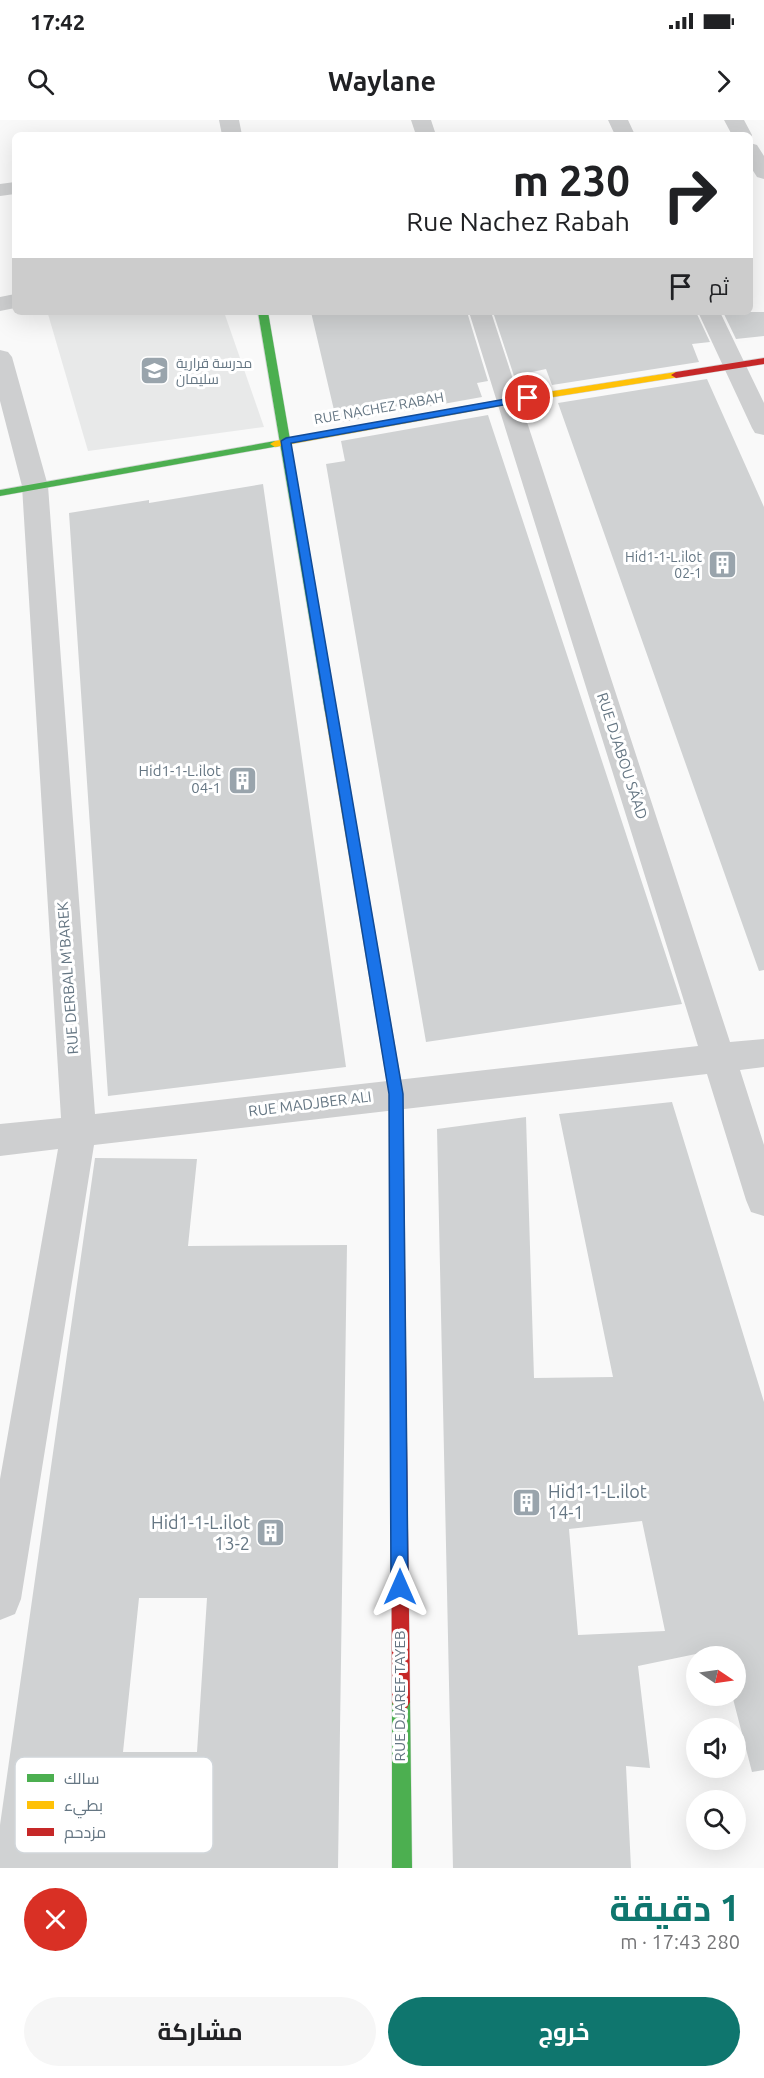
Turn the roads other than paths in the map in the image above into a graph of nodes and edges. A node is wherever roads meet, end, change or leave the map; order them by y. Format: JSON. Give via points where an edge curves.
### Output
{"nodes":[{"id":1,"x":753,"y":153,"type":"edge"},
{"id":2,"x":764,"y":173,"type":"edge"},
{"id":3,"x":264,"y":315,"type":"edge"},
{"id":4,"x":481,"y":315,"type":"edge"},
{"id":5,"x":710,"y":315,"type":"edge"},
{"id":6,"x":0,"y":357,"type":"edge"},
{"id":7,"x":764,"y":361,"type":"edge"},
{"id":8,"x":734,"y":364,"type":"junction"},
{"id":9,"x":508,"y":402,"type":"junction"},
{"id":10,"x":764,"y":428,"type":"edge"},
{"id":11,"x":286,"y":441,"type":"junction"},
{"id":12,"x":35,"y":486,"type":"junction"},
{"id":13,"x":0,"y":493,"type":"edge"},
{"id":14,"x":764,"y":1053,"type":"edge"},
{"id":15,"x":719,"y":1059,"type":"junction"},
{"id":16,"x":396,"y":1094,"type":"junction"},
{"id":17,"x":78,"y":1130,"type":"junction"},
{"id":18,"x":0,"y":1140,"type":"edge"},
{"id":19,"x":764,"y":1200,"type":"edge"},
{"id":20,"x":0,"y":1599,"type":"edge"},
{"id":21,"x":402,"y":1868,"type":"edge"}],
"edges":[{"from":1,"to":2,"type":"street"},
{"from":3,"to":11,"type":"street","name":"RUE DJAREF TAYEB"},
{"from":4,"to":9,"type":"street","name":"RUE DJABOU SÄAD"},
{"from":5,"to":8,"type":"street"},
{"from":6,"to":12,"type":"street","name":"RUE DERBAL M'BAREK"},
{"from":7,"to":8,"type":"street","name":"RUE NACHEZ RABAH"},
{"from":8,"to":9,"type":"street","name":"RUE NACHEZ RABAH"},
{"from":8,"to":10,"type":"street"},
{"from":9,"to":11,"type":"street","name":"RUE NACHEZ RABAH"},
{"from":9,"to":15,"type":"street","name":"RUE DJABOU SÄAD"},
{"from":11,"to":12,"type":"street","name":"RUE NACHEZ RABAH"},
{"from":11,"to":16,"type":"street","name":"RUE DJAREF TAYEB"},
{"from":12,"to":13,"type":"street","name":"RUE NACHEZ RABAH"},
{"from":12,"to":17,"type":"street","name":"RUE DERBAL M'BAREK"},
{"from":14,"to":15,"type":"street","name":"RUE MADJBER ALI"},
{"from":15,"to":16,"type":"street","name":"RUE MADJBER ALI"},
{"from":15,"to":19,"type":"street","name":"RUE DJABOU SÄAD"},
{"from":16,"to":17,"type":"street","name":"RUE MADJBER ALI"},
{"from":16,"to":21,"type":"street","name":"RUE DJAREF TAYEB"},
{"from":17,"to":18,"type":"street","name":"RUE MADJBER ALI"},
{"from":17,"to":20,"type":"street","name":"RUE DERBAL M'BAREK"}]}
